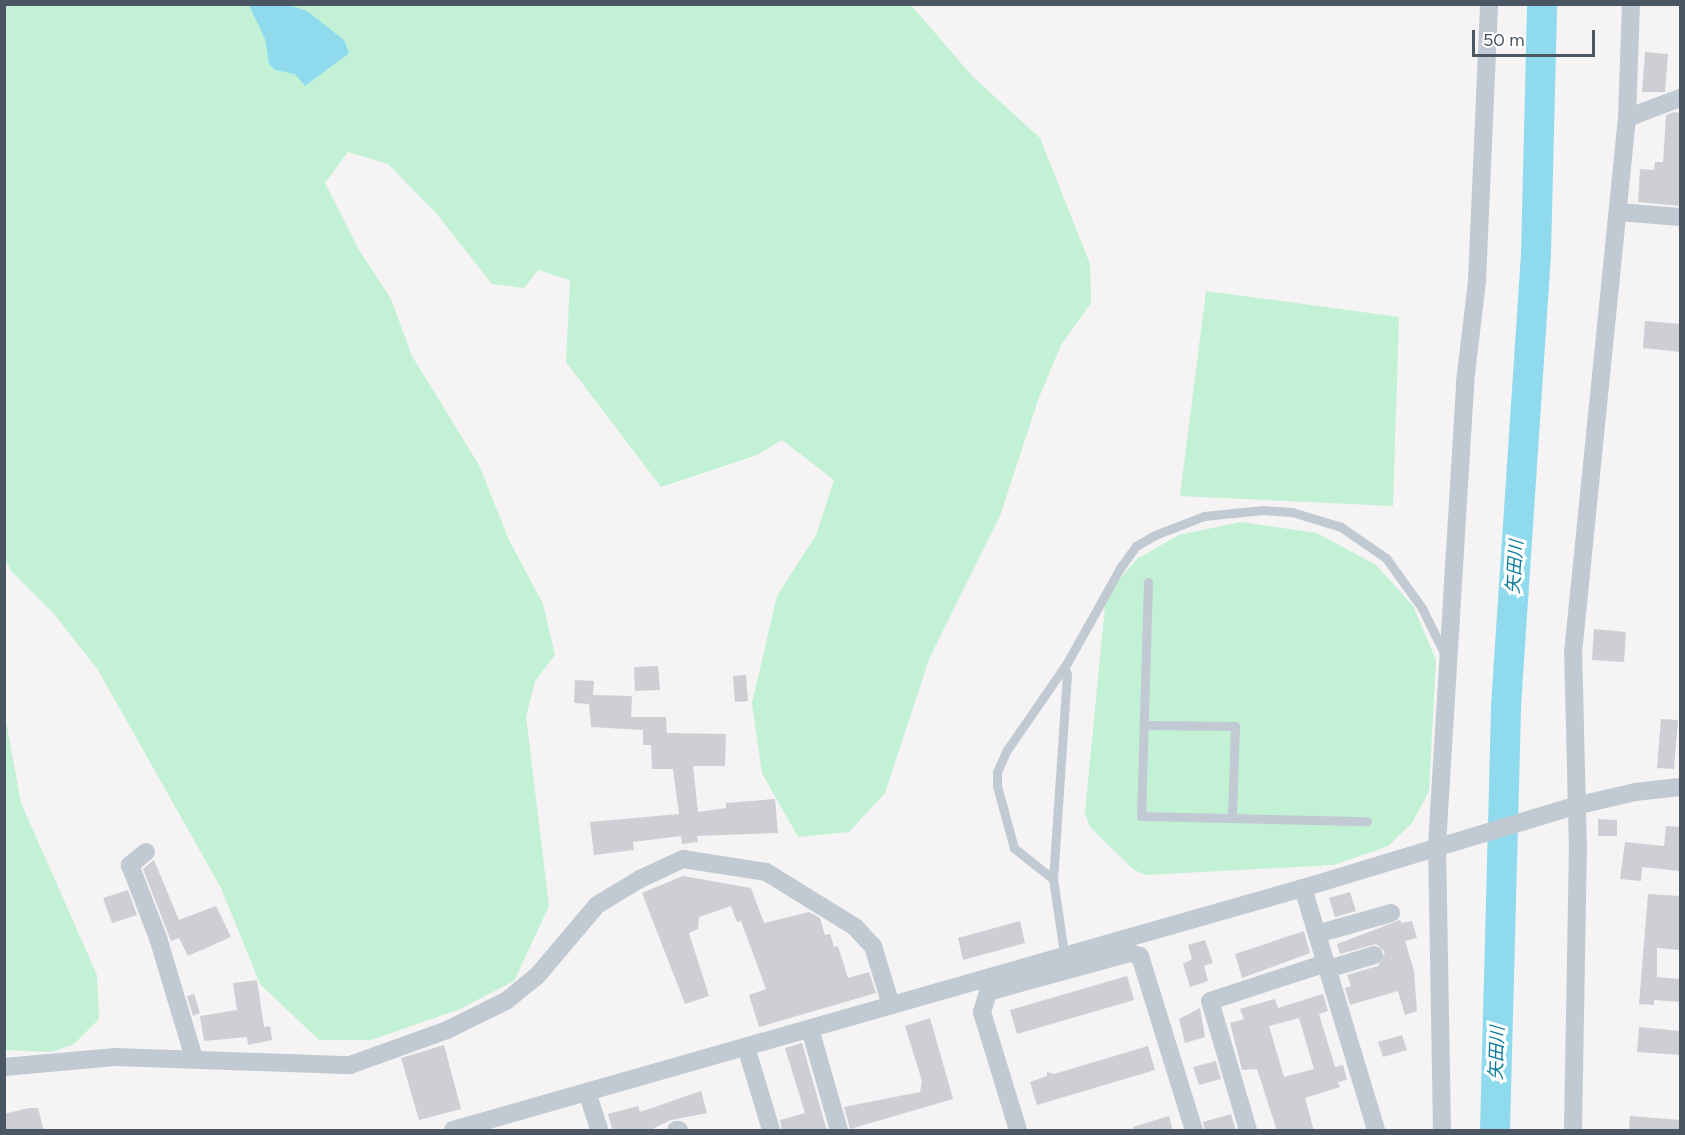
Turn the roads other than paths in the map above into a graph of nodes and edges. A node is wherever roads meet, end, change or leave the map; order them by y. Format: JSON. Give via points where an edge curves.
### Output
{"nodes":[{"id":1,"x":1490,"y":4,"type":"edge"},
{"id":2,"x":1631,"y":4,"type":"edge"},
{"id":3,"x":1680,"y":98,"type":"edge"},
{"id":4,"x":1627,"y":118,"type":"junction"},
{"id":5,"x":1619,"y":212,"type":"junction"},
{"id":6,"x":1680,"y":217,"type":"edge"},
{"id":7,"x":1148,"y":582,"type":"dead end"},
{"id":8,"x":1448,"y":662,"type":"junction"},
{"id":9,"x":1064,"y":668,"type":"junction"},
{"id":10,"x":1144,"y":725,"type":"junction"},
{"id":11,"x":1680,"y":787,"type":"edge"},
{"id":12,"x":1568,"y":808,"type":"junction"},
{"id":13,"x":1232,"y":818,"type":"junction"},
{"id":14,"x":1367,"y":821,"type":"dead end"},
{"id":15,"x":1443,"y":843,"type":"junction"},
{"id":16,"x":146,"y":852,"type":"dead end"},
{"id":17,"x":1053,"y":879,"type":"junction"},
{"id":18,"x":1303,"y":888,"type":"junction"},
{"id":19,"x":1391,"y":913,"type":"dead end"},
{"id":20,"x":1317,"y":934,"type":"junction"},
{"id":21,"x":1064,"y":953,"type":"junction"},
{"id":22,"x":1374,"y":956,"type":"dead end"},
{"id":23,"x":1327,"y":966,"type":"junction"},
{"id":24,"x":891,"y":1005,"type":"junction"},
{"id":25,"x":810,"y":1029,"type":"junction"},
{"id":26,"x":746,"y":1047,"type":"junction"},
{"id":27,"x":194,"y":1058,"type":"junction"},
{"id":28,"x":4,"y":1067,"type":"edge"},
{"id":29,"x":587,"y":1092,"type":"junction"},
{"id":30,"x":453,"y":1131,"type":"edge"},
{"id":31,"x":599,"y":1131,"type":"edge"},
{"id":32,"x":771,"y":1131,"type":"edge"},
{"id":33,"x":838,"y":1131,"type":"edge"},
{"id":34,"x":1018,"y":1131,"type":"edge"},
{"id":35,"x":1194,"y":1131,"type":"edge"},
{"id":36,"x":1248,"y":1131,"type":"edge"},
{"id":37,"x":1376,"y":1131,"type":"edge"},
{"id":38,"x":1442,"y":1131,"type":"edge"},
{"id":39,"x":1573,"y":1131,"type":"edge"}],
"edges":[{"from":1,"to":8,"type":"street","via":[[1477,269],[1465,382]]},
{"from":2,"to":4,"type":"street"},
{"from":3,"to":4,"type":"street"},
{"from":4,"to":5,"type":"street"},
{"from":5,"to":6,"type":"street"},
{"from":5,"to":12,"type":"street","via":[[1573,653]]},
{"from":7,"to":10,"type":"lane"},
{"from":8,"to":9,"type":"lane","via":[[1422,608],[1386,558],[1341,527],[1292,512],[1263,510],[1204,516],[1136,546]]},
{"from":8,"to":15,"type":"street"},
{"from":9,"to":17,"type":"lane","via":[[1067,674]]},
{"from":9,"to":17,"type":"lane","via":[[1007,750],[996,780],[1014,848]]},
{"from":10,"to":13,"type":"lane","via":[[1141,816]]},
{"from":10,"to":13,"type":"lane","via":[[1235,726]]},
{"from":11,"to":12,"type":"street","via":[[1635,792]]},
{"from":12,"to":15,"type":"street"},
{"from":12,"to":39,"type":"street","via":[[1578,969]]},
{"from":13,"to":14,"type":"lane"},
{"from":15,"to":18,"type":"street"},
{"from":15,"to":38,"type":"street"},
{"from":16,"to":27,"type":"street","via":[[130,865],[158,938]]},
{"from":17,"to":21,"type":"lane"},
{"from":18,"to":20,"type":"street"},
{"from":18,"to":21,"type":"street"},
{"from":19,"to":20,"type":"street"},
{"from":20,"to":23,"type":"street"},
{"from":21,"to":24,"type":"street"},
{"from":22,"to":23,"type":"street"},
{"from":23,"to":36,"type":"street","via":[[1210,1001]]},
{"from":23,"to":37,"type":"street"},
{"from":24,"to":25,"type":"street"},
{"from":24,"to":27,"type":"street","via":[[873,946],[855,927],[766,872],[683,859],[611,895],[585,918],[561,951],[520,991],[477,1018],[350,1065]]},
{"from":25,"to":26,"type":"street"},
{"from":25,"to":33,"type":"street"},
{"from":26,"to":29,"type":"street"},
{"from":26,"to":32,"type":"street"},
{"from":27,"to":28,"type":"street","via":[[116,1057]]},
{"from":29,"to":30,"type":"street"},
{"from":29,"to":31,"type":"street"},
{"from":34,"to":35,"type":"street","via":[[982,1012],[988,992],[1130,953],[1140,956]]}]}
